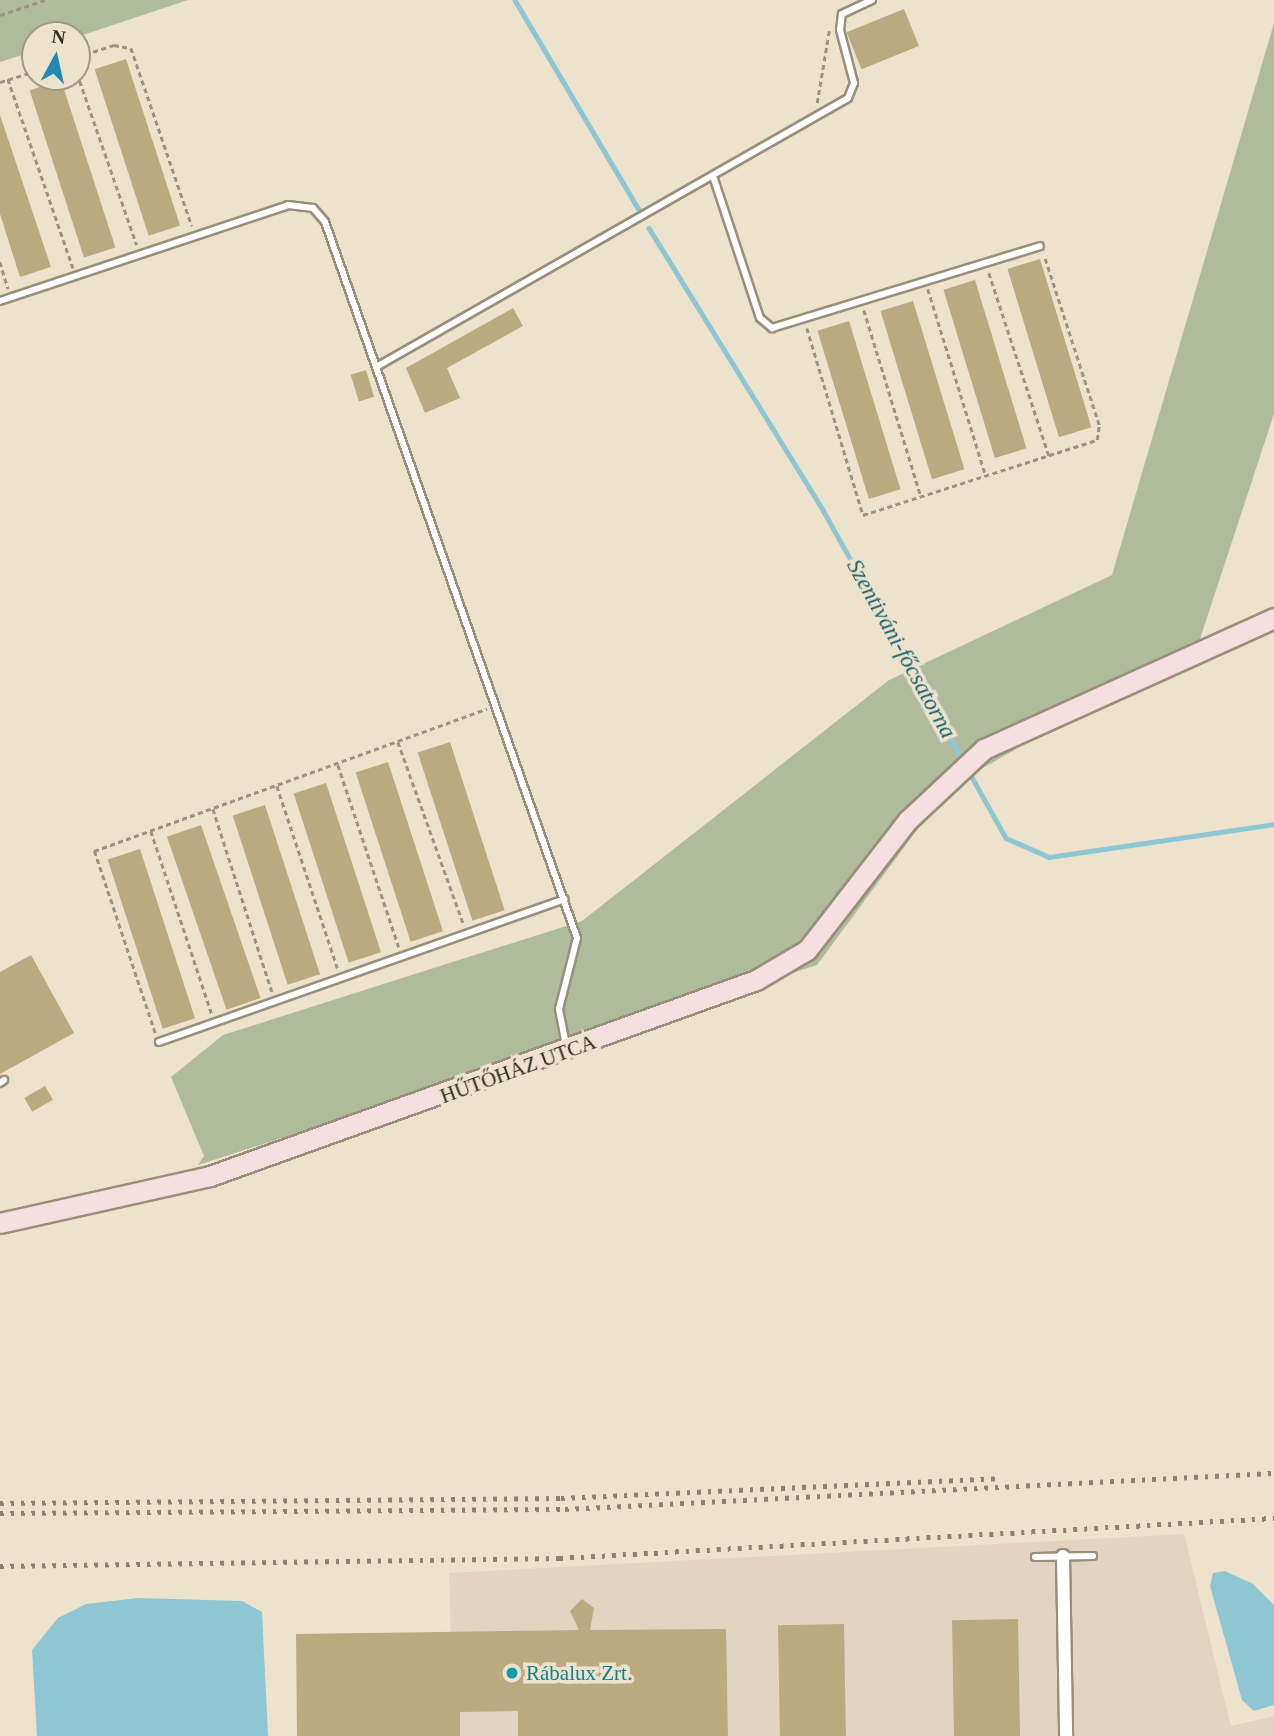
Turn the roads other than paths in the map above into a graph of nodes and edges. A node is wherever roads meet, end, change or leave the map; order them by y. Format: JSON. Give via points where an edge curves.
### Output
{"nodes":[{"id":1,"x":872,"y":0,"type":"edge"},
{"id":2,"x":714,"y":179,"type":"junction"},
{"id":3,"x":1040,"y":246,"type":"road end"},
{"id":4,"x":0,"y":301,"type":"edge"},
{"id":5,"x":378,"y":366,"type":"junction"},
{"id":6,"x":1274,"y":618,"type":"edge"},
{"id":7,"x":565,"y":899,"type":"junction"},
{"id":8,"x":159,"y":1042,"type":"road end"},
{"id":9,"x":567,"y":1052,"type":"junction"},
{"id":10,"x":0,"y":1223,"type":"edge"},
{"id":11,"x":1063,"y":1556,"type":"junction"},
{"id":12,"x":1093,"y":1556,"type":"dead end"},
{"id":13,"x":1035,"y":1557,"type":"dead end"},
{"id":14,"x":1066,"y":1736,"type":"edge"}],
"edges":[{"from":1,"to":2,"type":"lane","via":[[842,14],[840,30],[854,83],[848,98]]},
{"from":2,"to":3,"type":"lane","via":[[760,318],[772,328],[805,322]]},
{"from":2,"to":5,"type":"lane"},
{"from":4,"to":5,"type":"lane","via":[[288,205],[313,208],[338,250]]},
{"from":5,"to":7,"type":"lane"},
{"from":6,"to":9,"type":"street","name":"HŰTŐHÁZ UTCA","via":[[984,749],[951,774],[807,950],[756,980]]},
{"from":7,"to":8,"type":"lane"},
{"from":7,"to":9,"type":"lane","via":[[578,938],[559,1009]]},
{"from":9,"to":10,"type":"street","name":"HŰTŐHÁZ UTCA","via":[[210,1176]]},
{"from":11,"to":12,"type":"lane"},
{"from":11,"to":13,"type":"lane"},
{"from":11,"to":14,"type":"street"}]}
